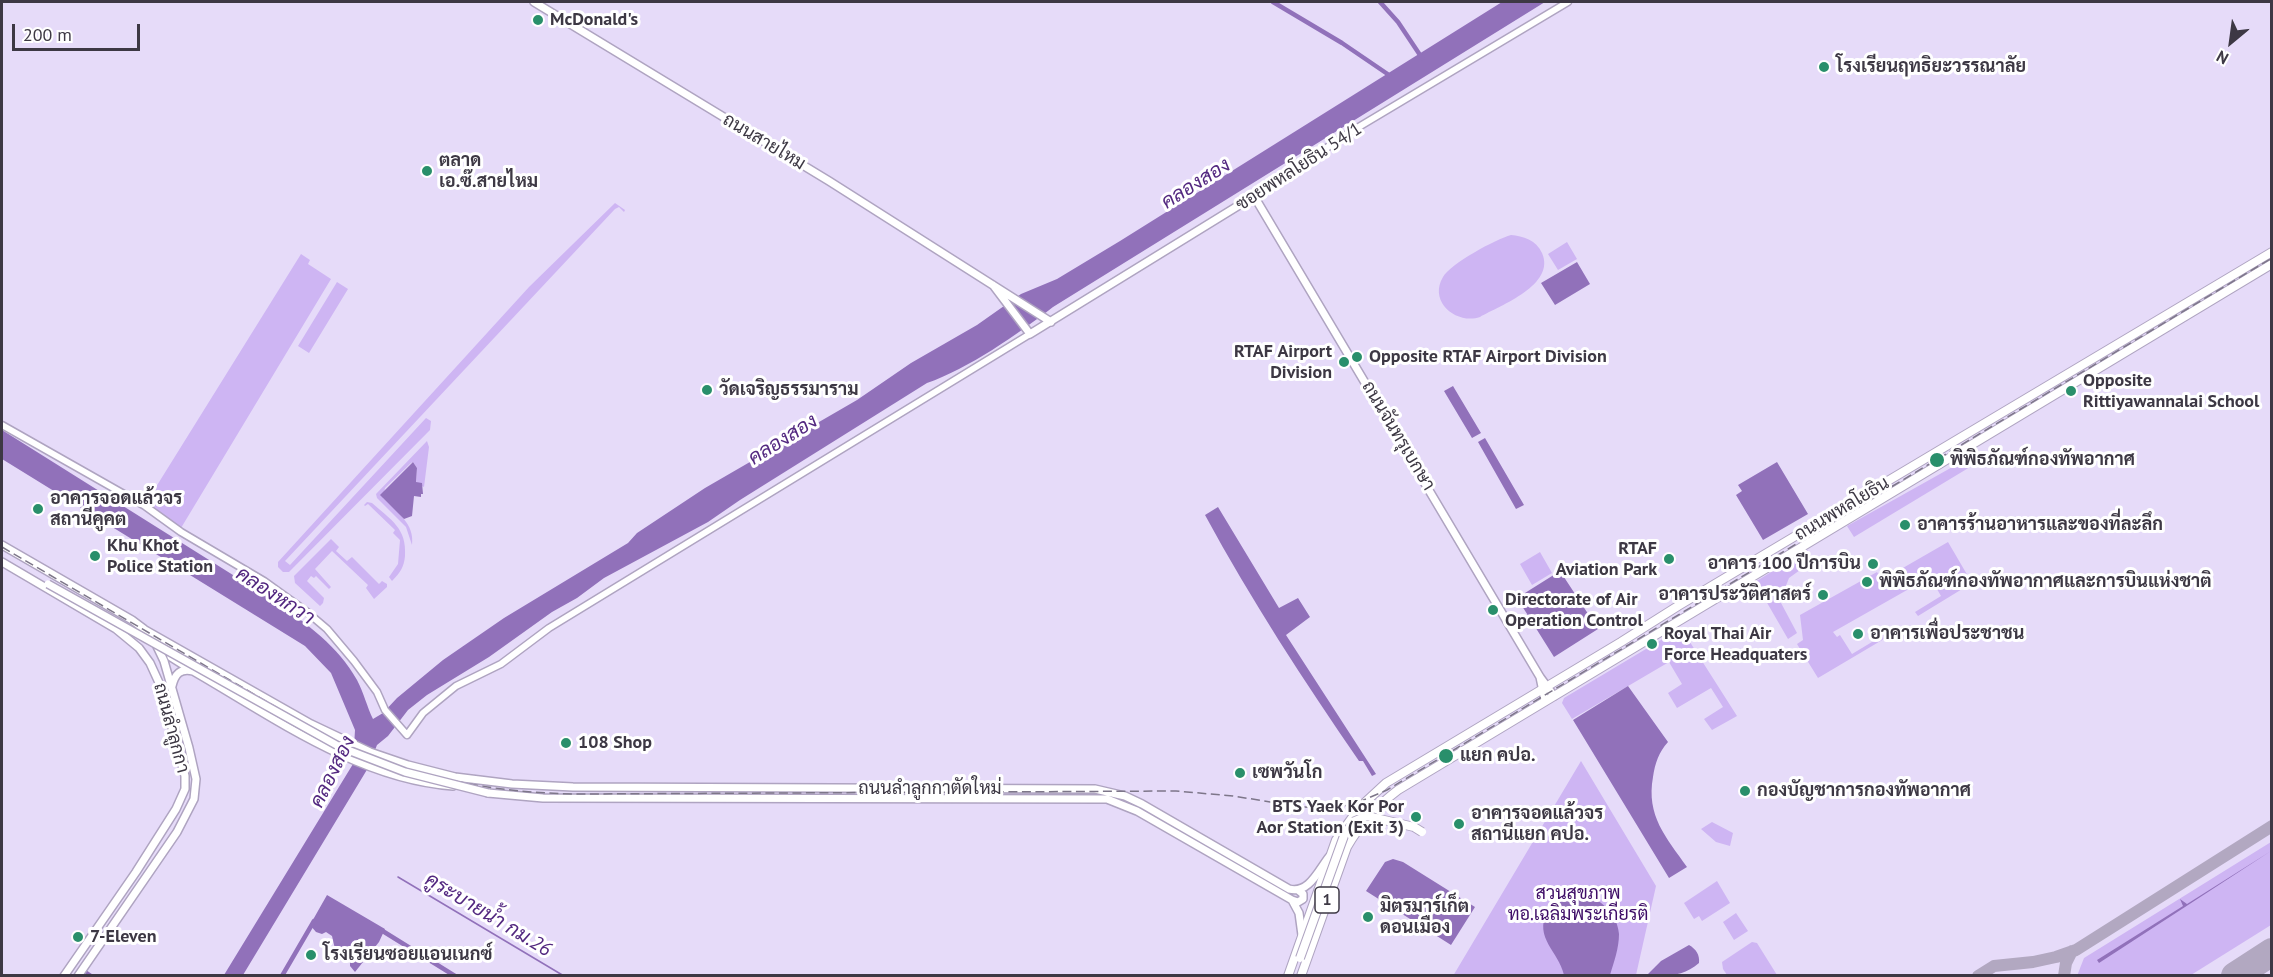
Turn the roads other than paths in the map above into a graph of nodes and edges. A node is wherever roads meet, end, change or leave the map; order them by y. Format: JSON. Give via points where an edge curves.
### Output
{"nodes":[{"id":1,"x":534,"y":2,"type":"edge"},
{"id":2,"x":1568,"y":2,"type":"edge"},
{"id":3,"x":1254,"y":196,"type":"junction"},
{"id":4,"x":2271,"y":252,"type":"edge"},
{"id":5,"x":2271,"y":264,"type":"edge"},
{"id":6,"x":993,"y":285,"type":"junction"},
{"id":7,"x":1048,"y":319,"type":"junction"},
{"id":8,"x":1029,"y":332,"type":"junction"},
{"id":9,"x":2090,"y":361,"type":"junction"},
{"id":10,"x":2095,"y":370,"type":"junction"},
{"id":11,"x":2,"y":425,"type":"edge"},
{"id":12,"x":2,"y":544,"type":"edge"},
{"id":13,"x":2,"y":556,"type":"edge"},
{"id":14,"x":2,"y":562,"type":"edge"},
{"id":15,"x":1742,"y":568,"type":"junction"},
{"id":16,"x":1748,"y":579,"type":"junction"},
{"id":17,"x":140,"y":627,"type":"junction"},
{"id":18,"x":179,"y":649,"type":"junction"},
{"id":19,"x":193,"y":671,"type":"junction"},
{"id":20,"x":172,"y":686,"type":"junction"},
{"id":21,"x":1544,"y":687,"type":"junction"},
{"id":22,"x":1554,"y":696,"type":"junction"},
{"id":23,"x":1545,"y":701,"type":"junction"},
{"id":24,"x":491,"y":782,"type":"joint"},
{"id":25,"x":455,"y":786,"type":"junction"},
{"id":26,"x":885,"y":789,"type":"junction"},
{"id":27,"x":488,"y":793,"type":"joint"},
{"id":28,"x":886,"y":800,"type":"junction"},
{"id":29,"x":1422,"y":832,"type":"dead end"},
{"id":30,"x":1329,"y":857,"type":"junction"},
{"id":31,"x":1298,"y":890,"type":"junction"},
{"id":32,"x":1292,"y":900,"type":"junction"},
{"id":33,"x":1302,"y":935,"type":"junction"},
{"id":34,"x":64,"y":975,"type":"edge"},
{"id":35,"x":78,"y":975,"type":"edge"},
{"id":36,"x":1288,"y":975,"type":"edge"},
{"id":37,"x":1293,"y":975,"type":"edge"},
{"id":38,"x":1301,"y":975,"type":"edge"}],
"edges":[{"from":1,"to":6,"type":"main road","name":"ถนนสายไหม"},
{"from":2,"to":3,"type":"street","name":"ซอยพหลโยธิน 54/1","via":[[1352,131]]},
{"from":3,"to":7,"type":"main road","name":"ซอยพหลโยธิน 54/1"},
{"from":3,"to":21,"type":"main road","name":"ถนนจันทรุเบกษา"},
{"from":4,"to":9,"type":"main road","name":"ถนนพหลโยธิน"},
{"from":5,"to":10,"type":"main road","name":"ถนนพหลโยธิน"},
{"from":6,"to":7,"type":"main road","name":"ถนนสายไหม"},
{"from":6,"to":8,"type":"main road","name":"ถนนสายไหม"},
{"from":7,"to":8,"type":"main road","name":"ซอยพหลโยธิน 54/1"},
{"from":8,"to":11,"type":"street","via":[[549,628],[501,664],[456,686],[423,713],[407,735],[385,710],[357,665],[307,612],[145,506]]},
{"from":9,"to":10,"type":"main road"},
{"from":9,"to":15,"type":"main road","name":"ถนนพหลโยธิน"},
{"from":10,"to":16,"type":"main road","name":"ถนนพหลโยธิน"},
{"from":12,"to":17,"type":"main road","name":"ถนนลำลูกกา"},
{"from":13,"to":25,"type":"main road","name":"ถนนลำลูกกา","bridge":true,"via":[[320,737],[379,763]]},
{"from":14,"to":34,"type":"main road","name":"ถนนลำลูกกา","via":[[116,628],[139,648],[161,687],[185,776],[185,789],[176,809]]},
{"from":15,"to":16,"type":"main road"},
{"from":15,"to":21,"type":"main road","name":"ถนนพหลโยธิน"},
{"from":16,"to":22,"type":"main road","name":"ถนนพหลโยธิน"},
{"from":17,"to":18,"type":"main road","name":"ถนนลำลูกกา"},
{"from":17,"to":20,"type":"main road","name":"ถนนลำลูกกา","via":[[157,646]]},
{"from":18,"to":19,"type":"main road","via":[[171,650],[171,657]]},
{"from":18,"to":24,"type":"main road","name":"ถนนลำลูกกา","via":[[321,730],[370,752],[423,770]]},
{"from":19,"to":20,"type":"main road","via":[[184,669],[177,673]]},
{"from":19,"to":25,"type":"main road","bridge":true,"via":[[324,746],[418,781]]},
{"from":20,"to":35,"type":"main road","name":"ถนนลำลูกกา","via":[[194,768],[192,807]]},
{"from":21,"to":22,"type":"main road","name":"ถนนจันทรุเบกษา"},
{"from":21,"to":23,"type":"main road","name":"ถนนจันทรุเบกษา"},
{"from":21,"to":30,"type":"main road","name":"ถนนพหลโยธิน","number":"1","via":[[1378,790],[1351,817]]},
{"from":22,"to":23,"type":"main road","name":"ถนนพหลโยธิน"},
{"from":23,"to":38,"type":"main road","name":"ถนนพหลโยธิน","number":"1","via":[[1380,803],[1343,856]]},
{"from":24,"to":26,"type":"main road","name":"ถนนลำลูกกาตัดใหม่","via":[[548,787]]},
{"from":25,"to":27,"type":"main road","name":"ถนนลำลูกกา","bridge":true},
{"from":26,"to":28,"type":"main road"},
{"from":26,"to":31,"type":"main road","name":"ถนนลำลูกกาตัดใหม่","via":[[1109,791],[1142,804],[1289,889]]},
{"from":27,"to":28,"type":"main road","name":"ถนนลำลูกกาตัดใหม่","via":[[543,798]]},
{"from":28,"to":32,"type":"main road","name":"ถนนลำลูกกาตัดใหม่","via":[[1113,801],[1137,810]]},
{"from":29,"to":37,"type":"main road","bridge":true,"via":[[1367,816],[1349,827]]},
{"from":30,"to":31,"type":"main road","via":[[1308,885]]},
{"from":30,"to":33,"type":"main road","name":"ถนนพหลโยธิน","number":"1"},
{"from":31,"to":32,"type":"main road","via":[[1303,899]]},
{"from":32,"to":33,"type":"main road","via":[[1299,913]]},
{"from":33,"to":36,"type":"main road","name":"ถนนพหลโยธิน","number":"1"}]}
